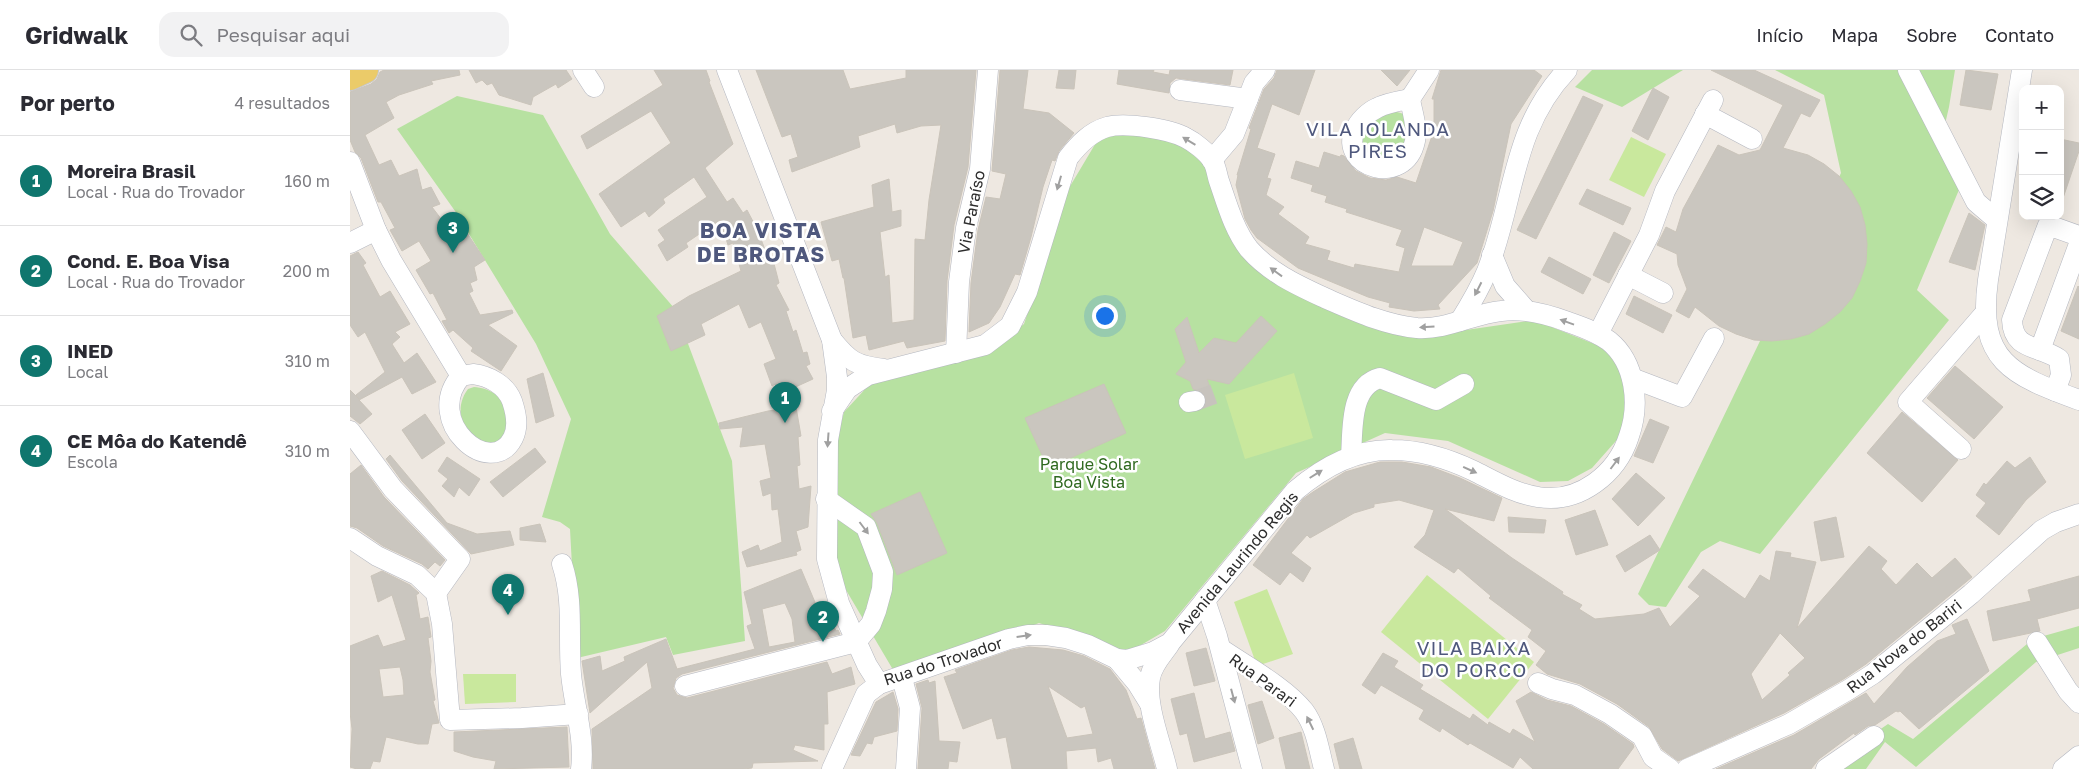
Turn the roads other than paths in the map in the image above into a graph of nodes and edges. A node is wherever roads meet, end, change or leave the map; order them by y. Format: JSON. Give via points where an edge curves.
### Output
{"nodes":[{"id":1,"x":365,"y":70,"type":"edge"},
{"id":2,"x":583,"y":70,"type":"edge"},
{"id":3,"x":727,"y":70,"type":"edge"},
{"id":4,"x":988,"y":70,"type":"edge"},
{"id":5,"x":1429,"y":70,"type":"edge"},
{"id":6,"x":1567,"y":70,"type":"edge"},
{"id":7,"x":1908,"y":70,"type":"edge"},
{"id":8,"x":2022,"y":70,"type":"edge"},
{"id":9,"x":350,"y":77,"type":"edge"},
{"id":10,"x":1256,"y":80,"type":"edge"},
{"id":11,"x":594,"y":87,"type":"dead end"},
{"id":12,"x":1180,"y":90,"type":"dead end"},
{"id":13,"x":1410,"y":99,"type":"dead end"},
{"id":14,"x":1752,"y":139,"type":"dead end"},
{"id":15,"x":1212,"y":160,"type":"junction"},
{"id":16,"x":350,"y":162,"type":"edge"},
{"id":17,"x":1997,"y":220,"type":"junction"},
{"id":18,"x":376,"y":230,"type":"junction"},
{"id":19,"x":2079,"y":236,"type":"edge"},
{"id":20,"x":350,"y":243,"type":"edge"},
{"id":21,"x":2079,"y":244,"type":"edge"},
{"id":22,"x":1492,"y":255,"type":"junction"},
{"id":23,"x":1628,"y":275,"type":"junction"},
{"id":24,"x":1663,"y":294,"type":"dead end"},
{"id":25,"x":1526,"y":310,"type":"junction"},
{"id":26,"x":1985,"y":313,"type":"junction"},
{"id":27,"x":1460,"y":321,"type":"junction"},
{"id":28,"x":1598,"y":334,"type":"junction"},
{"id":29,"x":1714,"y":338,"type":"dead end"},
{"id":30,"x":832,"y":340,"type":"junction"},
{"id":31,"x":2040,"y":350,"type":"junction"},
{"id":32,"x":956,"y":353,"type":"junction"},
{"id":33,"x":885,"y":370,"type":"junction"},
{"id":34,"x":461,"y":376,"type":"dead end"},
{"id":35,"x":1632,"y":378,"type":"junction"},
{"id":36,"x":1464,"y":384,"type":"dead end"},
{"id":37,"x":2056,"y":391,"type":"junction"},
{"id":38,"x":2079,"y":400,"type":"edge"},
{"id":39,"x":832,"y":411,"type":"junction"},
{"id":40,"x":350,"y":431,"type":"edge"},
{"id":41,"x":1961,"y":449,"type":"dead end"},
{"id":42,"x":1350,"y":456,"type":"junction"},
{"id":43,"x":826,"y":499,"type":"junction"},
{"id":44,"x":2079,"y":514,"type":"edge"},
{"id":45,"x":350,"y":538,"type":"edge"},
{"id":46,"x":562,"y":564,"type":"dead end"},
{"id":47,"x":436,"y":593,"type":"junction"},
{"id":48,"x":1205,"y":600,"type":"junction"},
{"id":49,"x":856,"y":642,"type":"junction"},
{"id":50,"x":2037,"y":642,"type":"dead end"},
{"id":51,"x":1170,"y":643,"type":"junction"},
{"id":52,"x":1221,"y":649,"type":"junction"},
{"id":53,"x":1117,"y":659,"type":"junction"},
{"id":54,"x":902,"y":678,"type":"junction"},
{"id":55,"x":1538,"y":683,"type":"dead end"},
{"id":56,"x":879,"y":684,"type":"junction"},
{"id":57,"x":684,"y":686,"type":"dead end"},
{"id":58,"x":2079,"y":703,"type":"edge"},
{"id":59,"x":1151,"y":706,"type":"junction"},
{"id":60,"x":578,"y":714,"type":"junction"},
{"id":61,"x":1874,"y":736,"type":"dead end"},
{"id":62,"x":2079,"y":756,"type":"edge"},
{"id":63,"x":1646,"y":763,"type":"edge"},
{"id":64,"x":581,"y":769,"type":"edge"},
{"id":65,"x":832,"y":769,"type":"edge"},
{"id":66,"x":906,"y":769,"type":"edge"},
{"id":67,"x":1167,"y":769,"type":"edge"},
{"id":68,"x":1252,"y":769,"type":"edge"},
{"id":69,"x":1324,"y":769,"type":"edge"},
{"id":70,"x":1670,"y":769,"type":"edge"},
{"id":71,"x":1687,"y":769,"type":"edge"},
{"id":72,"x":1826,"y":769,"type":"edge"},
{"id":73,"x":2063,"y":769,"type":"edge"}],
"edges":[{"from":1,"to":9,"type":"main road"},
{"from":2,"to":11,"type":"street"},
{"from":3,"to":30,"type":"street"},
{"from":4,"to":32,"type":"street","name":"Via Paraíso","via":[[980,168],[966,228],[959,282]]},
{"from":5,"to":13,"type":"street"},
{"from":6,"to":22,"type":"street","via":[[1529,127]]},
{"from":7,"to":17,"type":"street","via":[[1976,202]]},
{"from":8,"to":17,"type":"street"},
{"from":10,"to":12,"type":"street"},
{"from":10,"to":15,"type":"street","via":[[1234,134]]},
{"from":14,"to":23,"type":"street","via":[[1709,107],[1664,191],[1652,227]]},
{"from":27,"to":15,"type":"street","name":"Avenida Laurindo Regis","one_way":true,"via":[[1420,328],[1398,325],[1350,309],[1284,279],[1263,264],[1247,246],[1234,222]]},
{"from":15,"to":32,"type":"street","one_way":true,"via":[[1186,138],[1170,132],[1123,125],[1092,134],[1068,158],[1027,292],[1010,326],[985,345]]},
{"from":16,"to":18,"type":"street"},
{"from":17,"to":26,"type":"street"},
{"from":18,"to":20,"type":"street"},
{"from":18,"to":34,"type":"street"},
{"from":19,"to":31,"type":"street","via":[[2048,225],[2012,320],[2016,338]]},
{"from":21,"to":31,"type":"street"},
{"from":22,"to":25,"type":"street","via":[[1504,286]]},
{"from":22,"to":27,"type":"street","one_way":true,"via":[[1487,272]]},
{"from":23,"to":24,"type":"street"},
{"from":23,"to":28,"type":"street"},
{"from":25,"to":27,"type":"street","name":"Avenida Laurindo Regis","via":[[1495,312]]},
{"from":28,"to":25,"type":"street","name":"Avenida Laurindo Regis","one_way":true,"via":[[1558,318]]},
{"from":26,"to":37,"type":"street","via":[[1993,347],[2006,364],[2022,377]]},
{"from":26,"to":41,"type":"street","via":[[1908,402]]},
{"from":28,"to":35,"type":"street","name":"Avenida Laurindo Regis","via":[[1620,353]]},
{"from":29,"to":35,"type":"street","via":[[1682,396]]},
{"from":30,"to":33,"type":"street","via":[[849,360],[868,368]]},
{"from":30,"to":39,"type":"street","name":"Rua do Trovador","via":[[837,377]]},
{"from":31,"to":37,"type":"street","via":[[2059,359],[2062,374]]},
{"from":32,"to":33,"type":"street"},
{"from":33,"to":39,"type":"street","via":[[856,382]]},
{"from":42,"to":35,"type":"street","name":"Avenida Laurindo Regis","one_way":true,"via":[[1389,449],[1407,450],[1449,461],[1538,498],[1575,494],[1593,486],[1607,473],[1629,439],[1635,400]]},
{"from":36,"to":42,"type":"street","via":[[1436,400],[1380,378],[1372,380],[1357,398]]},
{"from":37,"to":38,"type":"street"},
{"from":39,"to":43,"type":"street","name":"Rua do Trovador","one_way":true},
{"from":40,"to":47,"type":"street","via":[[393,489],[460,559]]},
{"from":48,"to":42,"type":"street","name":"Avenida Laurindo Regis","one_way":true,"via":[[1294,491],[1310,477]]},
{"from":43,"to":49,"type":"street","name":"Rua do Trovador","via":[[830,574]]},
{"from":43,"to":49,"type":"street","one_way":true,"via":[[866,527],[883,572],[876,611]]},
{"from":44,"to":71,"type":"street","name":"Rua Nova do Bariri","via":[[2042,530],[1971,594],[1873,674],[1789,724]]},
{"from":45,"to":47,"type":"street","via":[[377,556],[417,575]]},
{"from":46,"to":60,"type":"street","via":[[570,594],[571,672]]},
{"from":47,"to":60,"type":"street","via":[[442,624],[450,720]]},
{"from":48,"to":51,"type":"street","name":"Avenida Laurindo Regis"},
{"from":48,"to":52,"type":"street"},
{"from":49,"to":56,"type":"street","name":"Rua do Trovador"},
{"from":49,"to":57,"type":"street"},
{"from":50,"to":58,"type":"street"},
{"from":51,"to":53,"type":"street","name":"Avenida Laurindo Regis","via":[[1140,658]]},
{"from":51,"to":59,"type":"street","via":[[1150,678]]},
{"from":52,"to":68,"type":"street","one_way":true},
{"from":69,"to":52,"type":"street","name":"Rua Parari","one_way":true,"via":[[1314,730],[1305,712],[1292,698]]},
{"from":54,"to":53,"type":"street","name":"Rua do Trovador","one_way":true,"via":[[1005,640],[1028,635],[1066,638]]},
{"from":53,"to":59,"type":"street","via":[[1134,678]]},
{"from":54,"to":56,"type":"street","name":"Rua do Trovador"},
{"from":54,"to":66,"type":"street","via":[[910,708]]},
{"from":55,"to":63,"type":"street","via":[[1576,695],[1642,736]]},
{"from":56,"to":65,"type":"street","via":[[866,694]]},
{"from":59,"to":67,"type":"street"},
{"from":60,"to":64,"type":"street"},
{"from":61,"to":72,"type":"street"},
{"from":62,"to":73,"type":"street"},
{"from":63,"to":70,"type":"street"}]}
